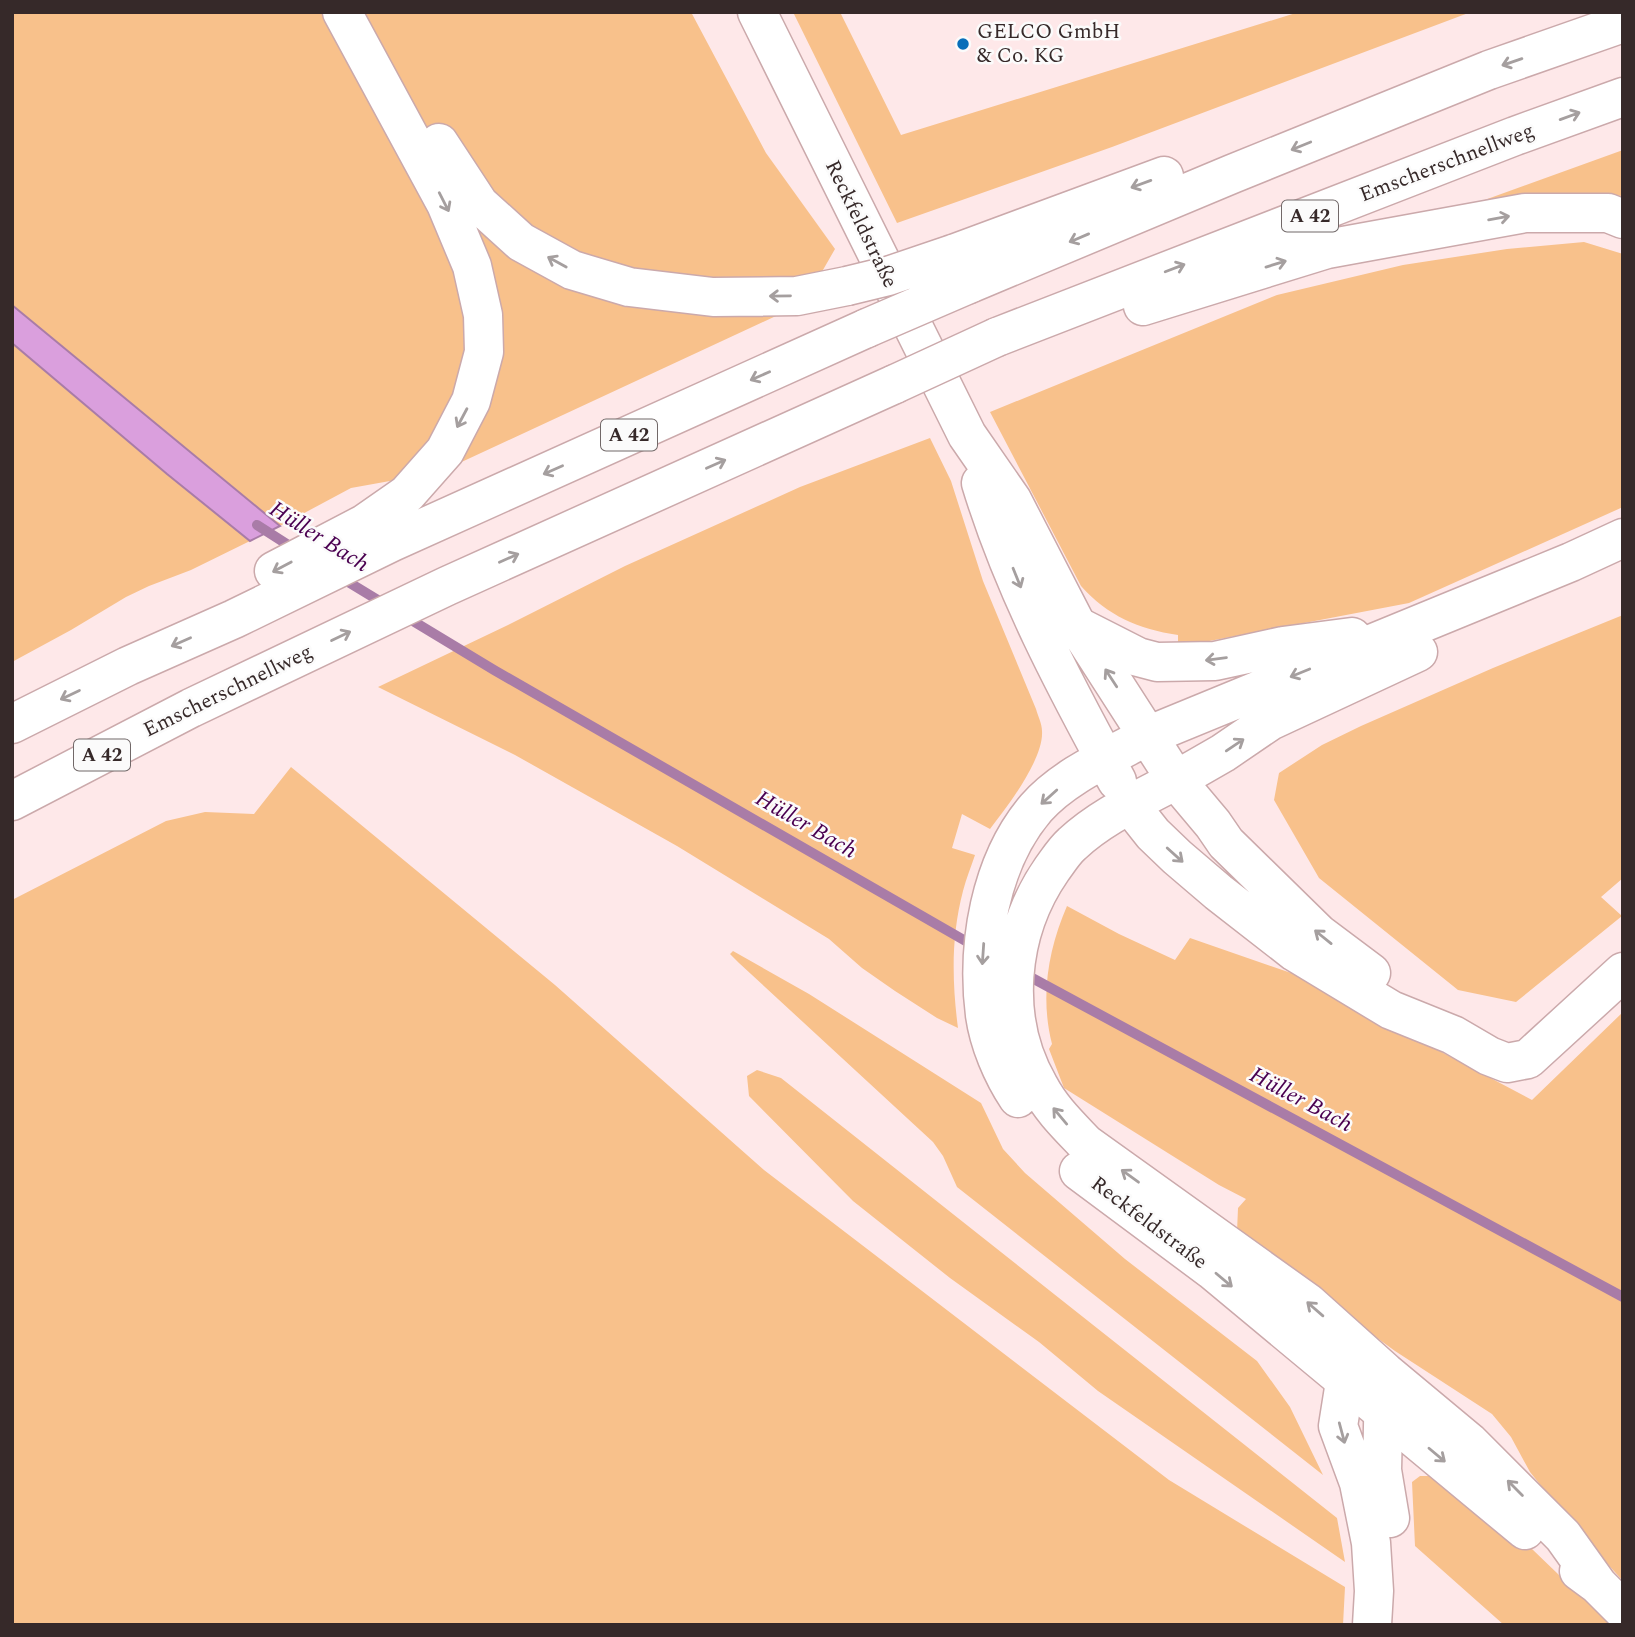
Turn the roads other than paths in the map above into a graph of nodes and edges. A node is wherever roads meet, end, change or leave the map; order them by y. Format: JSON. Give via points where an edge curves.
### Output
{"nodes":[{"id":1,"x":342,"y":12,"type":"edge"},
{"id":2,"x":369,"y":12,"type":"edge"},
{"id":3,"x":757,"y":12,"type":"edge"},
{"id":4,"x":1623,"y":23,"type":"edge"},
{"id":5,"x":1623,"y":97,"type":"edge"},
{"id":6,"x":1623,"y":219,"type":"edge"},
{"id":7,"x":961,"y":269,"type":"junction"},
{"id":8,"x":997,"y":337,"type":"junction"},
{"id":9,"x":967,"y":435,"type":"junction"},
{"id":10,"x":378,"y":533,"type":"junction"},
{"id":11,"x":1623,"y":538,"type":"edge"},
{"id":12,"x":1623,"y":563,"type":"edge"},
{"id":13,"x":1077,"y":626,"type":"junction"},
{"id":14,"x":1409,"y":629,"type":"junction"},
{"id":15,"x":12,"y":724,"type":"edge"},
{"id":16,"x":1147,"y":736,"type":"junction"},
{"id":17,"x":1105,"y":759,"type":"junction"},
{"id":18,"x":1176,"y":779,"type":"junction"},
{"id":19,"x":12,"y":801,"type":"edge"},
{"id":20,"x":1130,"y":805,"type":"junction"},
{"id":21,"x":1623,"y":972,"type":"edge"},
{"id":22,"x":1001,"y":1024,"type":"junction"},
{"id":23,"x":1453,"y":1035,"type":"junction"},
{"id":24,"x":1365,"y":1369,"type":"junction"},
{"id":25,"x":1384,"y":1412,"type":"junction"},
{"id":26,"x":1611,"y":1598,"type":"edge"},
{"id":27,"x":1372,"y":1625,"type":"edge"},
{"id":28,"x":1395,"y":1625,"type":"edge"}],
"edges":[{"from":1,"to":10,"type":"main road","one_way":true,"via":[[446,204],[472,266],[483,316],[484,352],[471,401],[444,451]]},
{"from":7,"to":2,"type":"main road","one_way":true,"bridge":true,"via":[[888,276],[797,296],[713,297],[629,287],[572,270],[521,242],[479,204],[418,108]]},
{"from":3,"to":9,"type":"main road","name":"Reckfeldstraße"},
{"from":4,"to":7,"type":"main road","number":"A 42","one_way":true,"via":[[1489,70],[1232,174]]},
{"from":8,"to":5,"type":"main road","name":"Emscherschnellweg","number":"A 42","one_way":true},
{"from":8,"to":6,"type":"main road","one_way":true,"via":[[1099,319],[1327,249],[1525,214],[1608,213]]},
{"from":7,"to":10,"type":"main road","number":"A 42","one_way":true,"bridge":true,"via":[[867,328]]},
{"from":19,"to":8,"type":"main road","name":"Emscherschnellweg","number":"A 42","one_way":true,"bridge":true,"via":[[191,708],[447,586]]},
{"from":9,"to":13,"type":"main road","name":"Reckfeldstraße","via":[[1012,500]]},
{"from":9,"to":17,"type":"main road","name":"Reckfeldstraße","one_way":true,"via":[[991,515],[1033,618]]},
{"from":10,"to":15,"type":"main road","one_way":true,"via":[[249,584],[234,619]]},
{"from":11,"to":14,"type":"main road"},
{"from":18,"to":12,"type":"main road","one_way":true,"via":[[1270,721]]},
{"from":14,"to":13,"type":"main road","one_way":true,"via":[[1283,646],[1215,661],[1157,662]]},
{"from":16,"to":13,"type":"main road","name":"Reckfeldstraße","one_way":true},
{"from":14,"to":16,"type":"main road","one_way":true},
{"from":16,"to":17,"type":"main road","name":"Reckfeldstraße"},
{"from":16,"to":18,"type":"main road","name":"Reckfeldstraße"},
{"from":17,"to":20,"type":"main road","name":"Reckfeldstraße"},
{"from":17,"to":22,"type":"main road","name":"Reckfeldstraße","one_way":true,"via":[[1064,783],[1038,807],[1013,843],[993,894],[982,965]]},
{"from":18,"to":20,"type":"main road","name":"Reckfeldstraße"},
{"from":23,"to":18,"type":"main road","name":"Reckfeldstraße","one_way":true,"via":[[1408,996],[1319,934],[1226,843]]},
{"from":20,"to":22,"type":"main road","name":"Reckfeldstraße","via":[[1070,845],[1041,886],[1027,913],[1013,990]]},
{"from":20,"to":23,"type":"main road","name":"Reckfeldstraße","one_way":true,"via":[[1177,857],[1295,952],[1391,1010]]},
{"from":21,"to":23,"type":"main road","name":"Reckfeldstraße","via":[[1528,1059],[1507,1063]]},
{"from":22,"to":24,"type":"main road","name":"Reckfeldstraße","via":[[992,1042],[1013,1090],[1065,1160],[1212,1270]]},
{"from":24,"to":25,"type":"main road","name":"Reckfeldstraße"},
{"from":26,"to":24,"type":"main road","name":"Reckfeldstraße","one_way":true,"via":[[1563,1536],[1469,1442]]},
{"from":24,"to":27,"type":"main road","one_way":true,"via":[[1338,1426],[1359,1483],[1371,1543]]},
{"from":25,"to":26,"type":"main road","name":"Reckfeldstraße","one_way":true},
{"from":25,"to":28,"type":"main road","via":[[1382,1469],[1396,1570]]}]}
